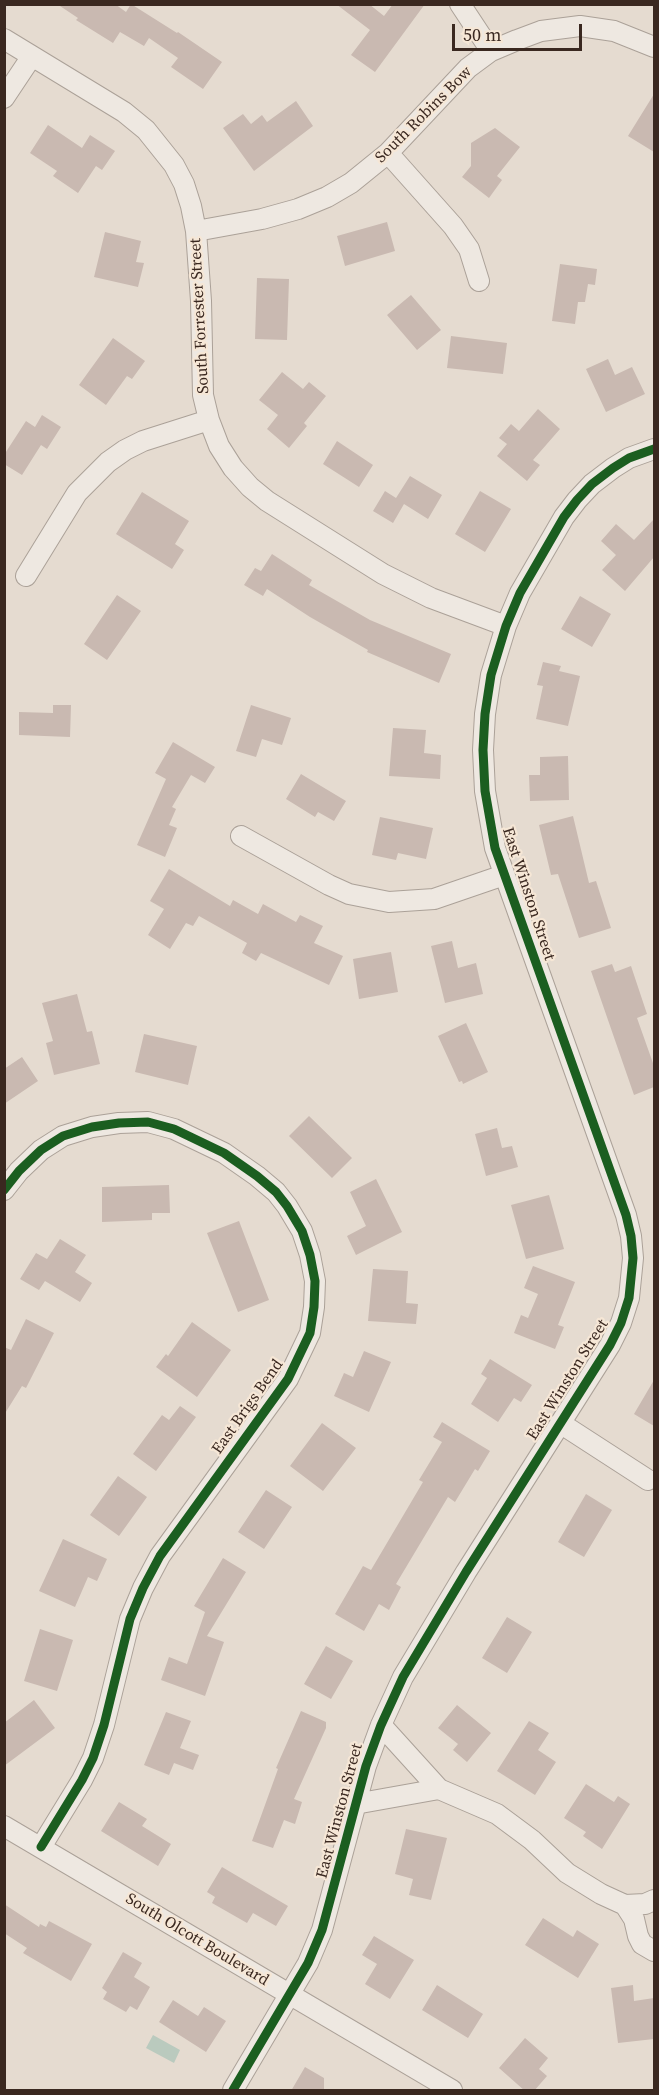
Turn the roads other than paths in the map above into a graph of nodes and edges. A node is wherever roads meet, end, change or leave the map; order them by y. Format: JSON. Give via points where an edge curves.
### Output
{"nodes":[{"id":1,"x":460,"y":4,"type":"edge"},
{"id":2,"x":4,"y":39,"type":"edge"},
{"id":3,"x":654,"y":47,"type":"edge"},
{"id":4,"x":491,"y":51,"type":"junction"},
{"id":5,"x":32,"y":56,"type":"junction"},
{"id":6,"x":4,"y":99,"type":"edge"},
{"id":7,"x":388,"y":153,"type":"junction"},
{"id":8,"x":196,"y":231,"type":"junction"},
{"id":9,"x":479,"y":281,"type":"dead end"},
{"id":10,"x":209,"y":420,"type":"junction"},
{"id":11,"x":654,"y":448,"type":"edge"},
{"id":12,"x":26,"y":576,"type":"dead end"},
{"id":13,"x":506,"y":626,"type":"junction"},
{"id":14,"x":242,"y":836,"type":"dead end"},
{"id":15,"x":504,"y":875,"type":"junction"},
{"id":16,"x":4,"y":1190,"type":"edge"},
{"id":17,"x":560,"y":1424,"type":"junction"},
{"id":18,"x":648,"y":1480,"type":"dead end"},
{"id":19,"x":381,"y":1725,"type":"junction"},
{"id":20,"x":439,"y":1789,"type":"junction"},
{"id":21,"x":355,"y":1804,"type":"junction"},
{"id":22,"x":4,"y":1826,"type":"edge"},
{"id":23,"x":41,"y":1847,"type":"junction"},
{"id":24,"x":654,"y":1900,"type":"edge"},
{"id":25,"x":625,"y":1905,"type":"junction"},
{"id":26,"x":654,"y":1951,"type":"edge"},
{"id":27,"x":290,"y":1995,"type":"junction"},
{"id":28,"x":233,"y":2091,"type":"edge"},
{"id":29,"x":452,"y":2091,"type":"edge"}],
"edges":[{"from":1,"to":4,"type":"street"},
{"from":2,"to":5,"type":"street","name":"South Forrester Street"},
{"from":3,"to":4,"type":"street","name":"South Robins Bow","via":[[614,31],[580,26],[541,31]]},
{"from":4,"to":7,"type":"street","name":"South Robins Bow","via":[[468,68]]},
{"from":5,"to":6,"type":"street"},
{"from":5,"to":8,"type":"street","name":"South Forrester Street","via":[[124,112],[146,130],[184,184]]},
{"from":7,"to":8,"type":"street","name":"South Robins Bow","via":[[351,183],[311,205]]},
{"from":7,"to":9,"type":"street","via":[[453,226],[469,249]]},
{"from":8,"to":10,"type":"street","name":"South Forrester Street","via":[[203,396]]},
{"from":10,"to":12,"type":"street","via":[[143,441],[108,462],[77,493]]},
{"from":10,"to":13,"type":"street","name":"South Forrester Street","via":[[233,468],[276,507],[404,586]]},
{"from":11,"to":13,"type":"street","name":"East Winston Street","via":[[613,468],[577,500],[525,585]]},
{"from":13,"to":15,"type":"street","name":"East Winston Street","via":[[491,675],[483,750],[488,819]]},
{"from":14,"to":15,"type":"street","via":[[349,894],[389,902],[434,899]]},
{"from":15,"to":17,"type":"street","name":"East Winston Street","via":[[631,1236],[632,1278],[621,1323]]},
{"from":16,"to":23,"type":"street","name":"East Brigs Bend","via":[[41,1150],[63,1136],[119,1123],[148,1122],[174,1129],[224,1153],[276,1192],[302,1231],[315,1281],[310,1333],[288,1379],[160,1556],[143,1588],[130,1619],[93,1758]]},
{"from":17,"to":18,"type":"street"},
{"from":17,"to":19,"type":"street","name":"East Winston Street","via":[[415,1654]]},
{"from":19,"to":20,"type":"street"},
{"from":19,"to":21,"type":"street","name":"East Winston Street"},
{"from":20,"to":21,"type":"street"},
{"from":20,"to":25,"type":"street","via":[[497,1814],[567,1873]]},
{"from":21,"to":27,"type":"street","name":"East Winston Street","via":[[322,1930]]},
{"from":22,"to":23,"type":"street","name":"South Olcott Boulevard"},
{"from":23,"to":27,"type":"street","name":"South Olcott Boulevard"},
{"from":24,"to":25,"type":"street"},
{"from":25,"to":26,"type":"street","via":[[642,1944]]},
{"from":27,"to":28,"type":"street","name":"East Winston Street"},
{"from":27,"to":29,"type":"street","name":"South Olcott Boulevard"}]}
